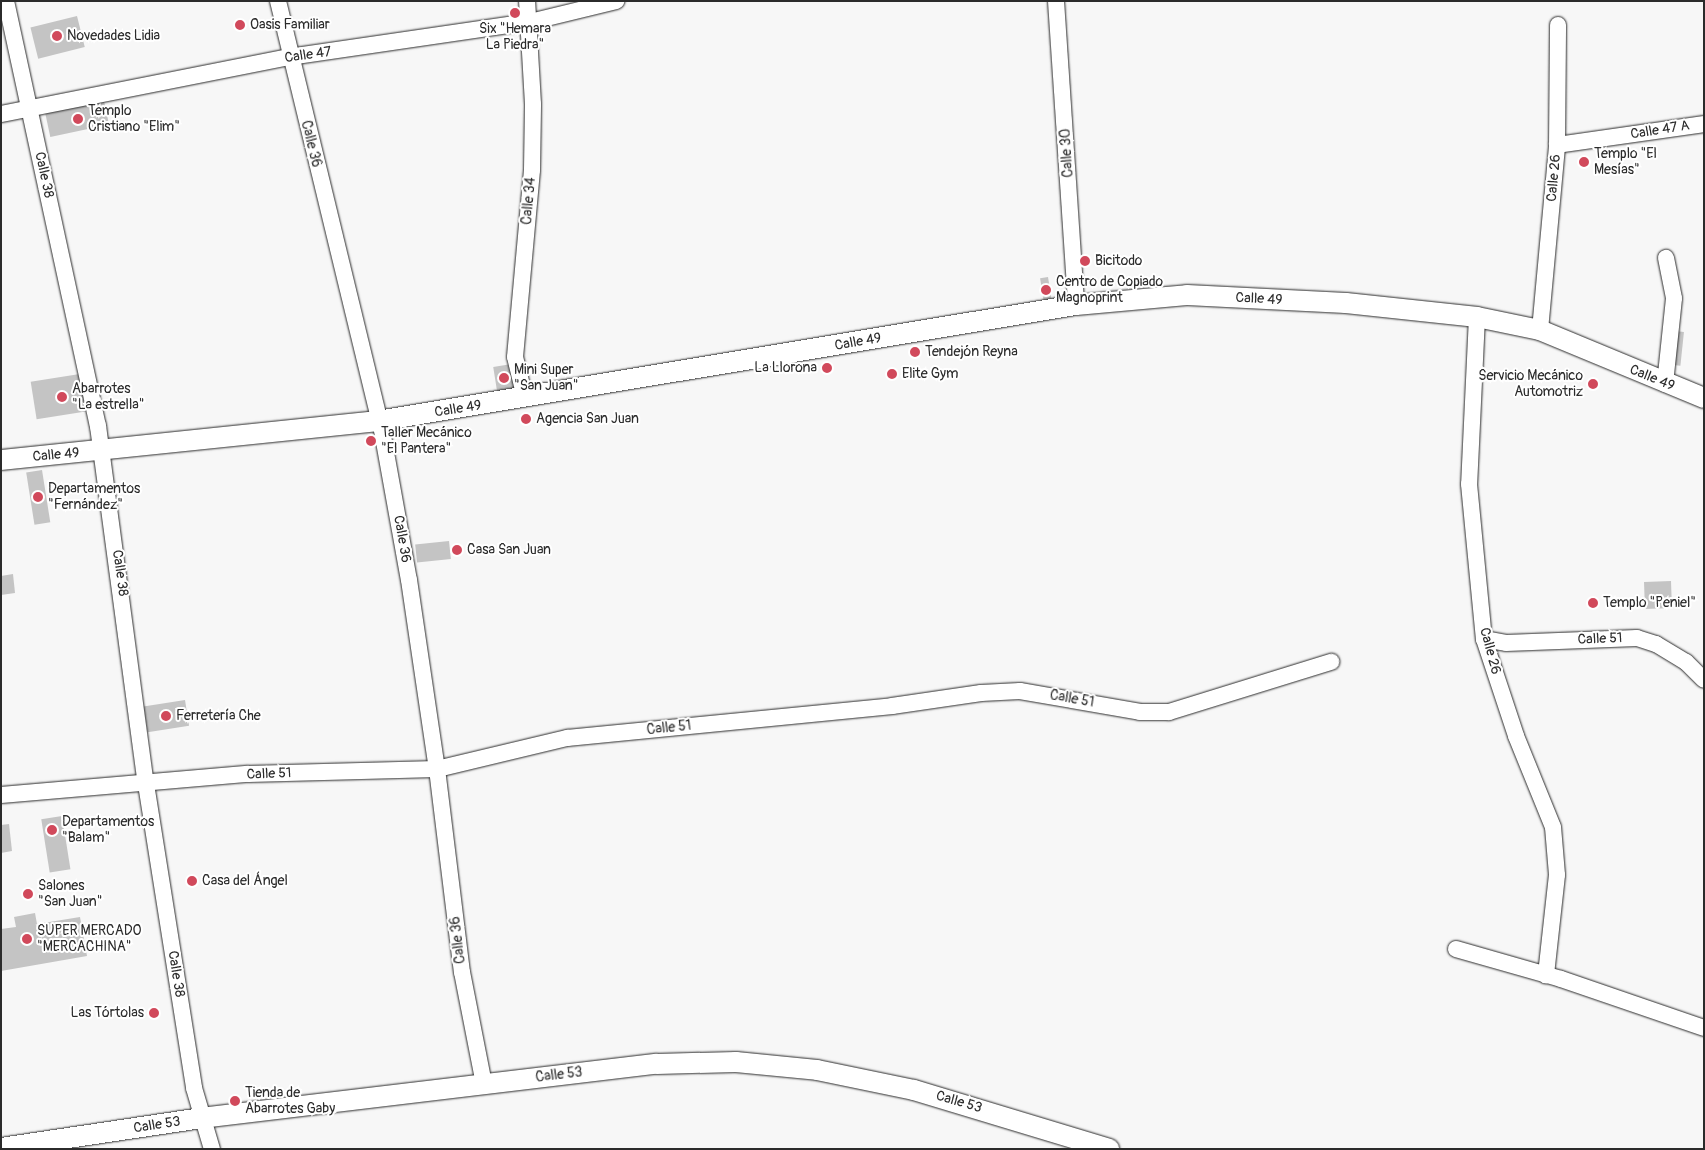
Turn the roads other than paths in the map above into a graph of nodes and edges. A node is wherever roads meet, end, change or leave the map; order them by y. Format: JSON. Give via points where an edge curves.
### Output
{"nodes":[{"id":1,"x":6,"y":1,"type":"edge"},
{"id":2,"x":278,"y":1,"type":"edge"},
{"id":3,"x":527,"y":1,"type":"edge"},
{"id":4,"x":616,"y":1,"type":"edge"},
{"id":5,"x":1056,"y":1,"type":"edge"},
{"id":6,"x":530,"y":22,"type":"junction"},
{"id":7,"x":1558,"y":25,"type":"dead end"},
{"id":8,"x":289,"y":57,"type":"junction"},
{"id":9,"x":30,"y":109,"type":"junction"},
{"id":10,"x":1,"y":114,"type":"edge"},
{"id":11,"x":1704,"y":124,"type":"edge"},
{"id":12,"x":1557,"y":145,"type":"junction"},
{"id":13,"x":1666,"y":258,"type":"dead end"},
{"id":14,"x":1076,"y":305,"type":"junction"},
{"id":15,"x":1476,"y":317,"type":"junction"},
{"id":16,"x":1540,"y":330,"type":"junction"},
{"id":17,"x":1665,"y":384,"type":"junction"},
{"id":18,"x":526,"y":398,"type":"junction"},
{"id":19,"x":1704,"y":398,"type":"edge"},
{"id":20,"x":378,"y":421,"type":"junction"},
{"id":21,"x":102,"y":450,"type":"junction"},
{"id":22,"x":1,"y":460,"type":"edge"},
{"id":23,"x":1484,"y":639,"type":"junction"},
{"id":24,"x":1331,"y":662,"type":"dead end"},
{"id":25,"x":1704,"y":680,"type":"edge"},
{"id":26,"x":438,"y":769,"type":"junction"},
{"id":27,"x":146,"y":784,"type":"junction"},
{"id":28,"x":1,"y":795,"type":"edge"},
{"id":29,"x":1456,"y":949,"type":"dead end"},
{"id":30,"x":1546,"y":975,"type":"junction"},
{"id":31,"x":1704,"y":1028,"type":"edge"},
{"id":32,"x":484,"y":1084,"type":"junction"},
{"id":33,"x":201,"y":1118,"type":"junction"},
{"id":34,"x":1,"y":1148,"type":"edge"},
{"id":35,"x":212,"y":1149,"type":"edge"},
{"id":36,"x":1109,"y":1149,"type":"edge"}],
"edges":[{"from":1,"to":9,"type":"street","name":"Calle 38"},
{"from":2,"to":8,"type":"street","name":"Calle 36"},
{"from":3,"to":6,"type":"street","name":"Calle 34"},
{"from":4,"to":6,"type":"street","name":"Calle 47"},
{"from":5,"to":14,"type":"street","name":"Calle 30"},
{"from":6,"to":8,"type":"street","name":"Calle 47"},
{"from":6,"to":18,"type":"street","name":"Calle 34","via":[[532,170],[515,357]]},
{"from":7,"to":12,"type":"street","name":"Calle 26"},
{"from":8,"to":9,"type":"street","name":"Calle 47"},
{"from":8,"to":20,"type":"street","name":"Calle 36"},
{"from":9,"to":10,"type":"street","name":"Calle 47"},
{"from":9,"to":21,"type":"street","name":"Calle 38"},
{"from":11,"to":12,"type":"street","name":"Calle 47 A"},
{"from":12,"to":16,"type":"street","name":"Calle 26"},
{"from":13,"to":17,"type":"street","via":[[1674,298]]},
{"from":14,"to":15,"type":"street","name":"Calle 49","via":[[1186,295],[1346,303]]},
{"from":14,"to":18,"type":"street","name":"Calle 49"},
{"from":15,"to":16,"type":"street","name":"Calle 49"},
{"from":15,"to":23,"type":"street","name":"Calle 26","via":[[1469,484]]},
{"from":16,"to":17,"type":"street","name":"Calle 49"},
{"from":17,"to":19,"type":"street","name":"Calle 49"},
{"from":18,"to":20,"type":"street","name":"Calle 49"},
{"from":20,"to":21,"type":"street","name":"Calle 49"},
{"from":20,"to":26,"type":"street","name":"Calle 36","via":[[409,580]]},
{"from":21,"to":22,"type":"street","name":"Calle 49"},
{"from":21,"to":27,"type":"street","name":"Calle 38"},
{"from":23,"to":25,"type":"street","name":"Calle 51","via":[[1506,642],[1637,638],[1656,644],[1686,662]]},
{"from":23,"to":30,"type":"street","name":"Calle 26","via":[[1516,736],[1553,827],[1557,875]]},
{"from":24,"to":26,"type":"street","name":"Calle 51","via":[[1169,712],[1140,712],[1020,691],[980,693],[892,706],[567,738]]},
{"from":26,"to":27,"type":"street","name":"Calle 51","via":[[248,774]]},
{"from":26,"to":32,"type":"street","name":"Calle 36","via":[[462,972]]},
{"from":27,"to":28,"type":"street","name":"Calle 51"},
{"from":27,"to":33,"type":"street","name":"Calle 38"},
{"from":29,"to":30,"type":"street"},
{"from":30,"to":31,"type":"street"},
{"from":32,"to":33,"type":"street","name":"Calle 53"},
{"from":32,"to":36,"type":"street","name":"Calle 53","via":[[657,1064],[736,1062],[817,1070],[914,1090]]},
{"from":33,"to":34,"type":"street","name":"Calle 53"},
{"from":33,"to":35,"type":"street","name":"Calle 38"}]}
